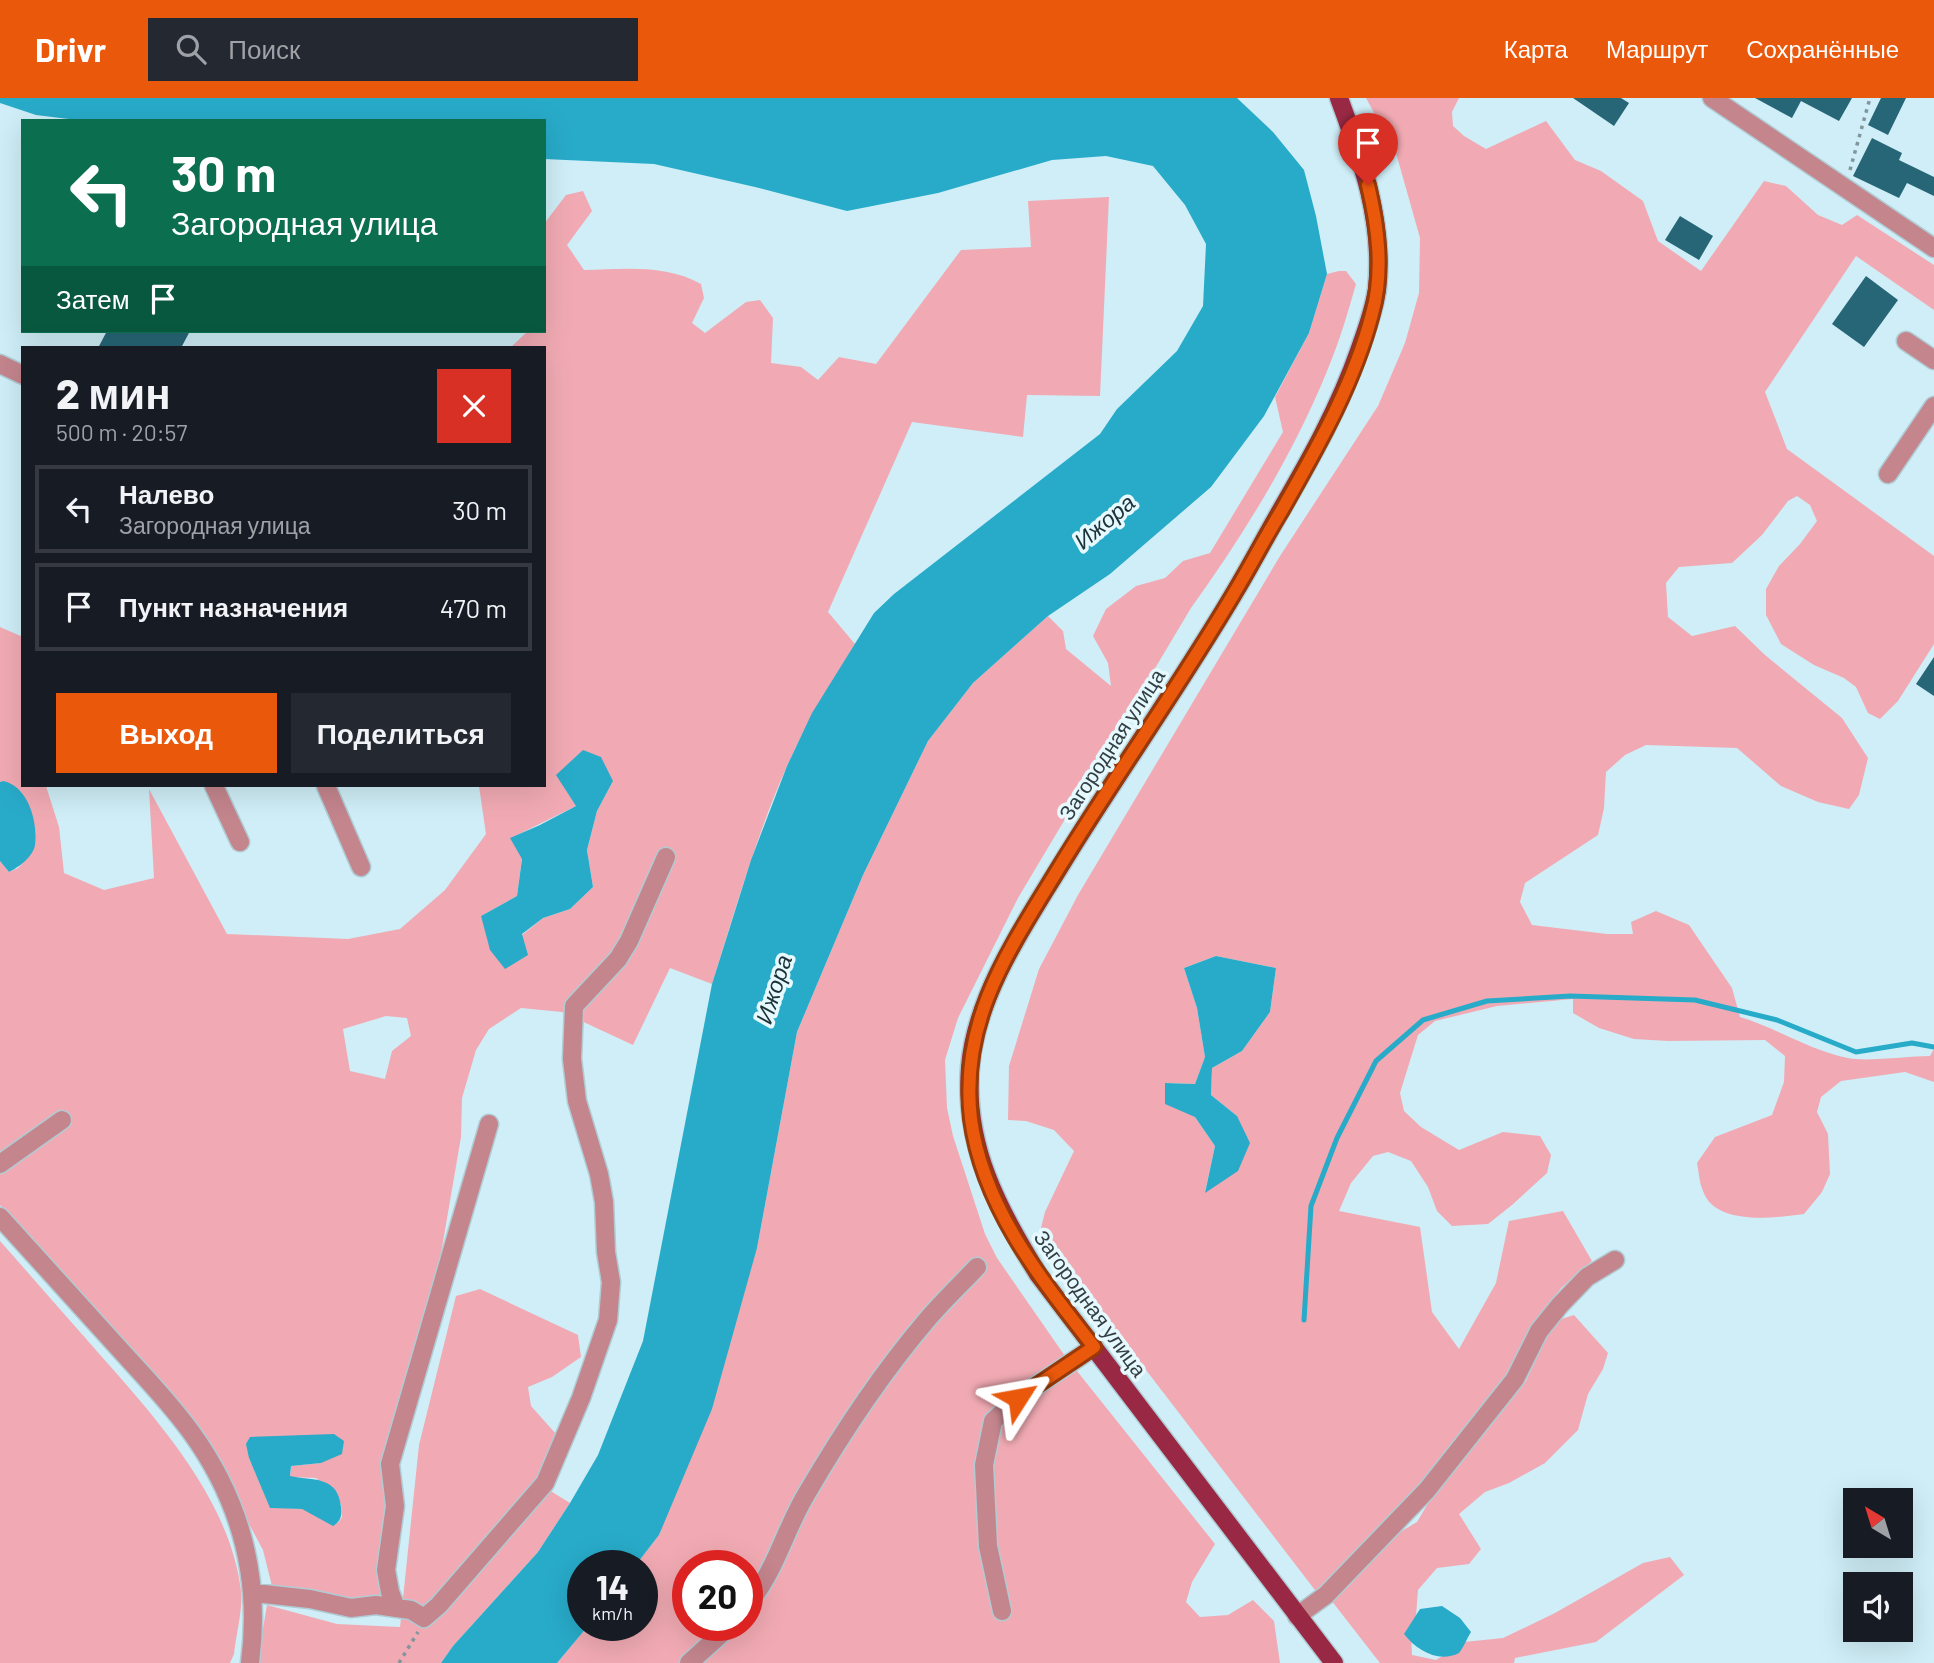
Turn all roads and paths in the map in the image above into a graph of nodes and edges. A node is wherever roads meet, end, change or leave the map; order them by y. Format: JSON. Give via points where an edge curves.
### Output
{"nodes":[{"id":1,"x":1339,"y":98,"type":"edge"},
{"id":2,"x":1712,"y":98,"type":"edge"},
{"id":3,"x":1870,"y":98,"type":"edge"},
{"id":4,"x":1845,"y":188,"type":"junction"},
{"id":5,"x":1934,"y":248,"type":"edge"},
{"id":6,"x":1906,"y":341,"type":"dead end"},
{"id":7,"x":1934,"y":360,"type":"edge"},
{"id":8,"x":0,"y":364,"type":"edge"},
{"id":9,"x":21,"y":374,"type":"edge"},
{"id":10,"x":1934,"y":406,"type":"edge"},
{"id":11,"x":1888,"y":474,"type":"dead end"},
{"id":12,"x":214,"y":787,"type":"edge"},
{"id":13,"x":326,"y":787,"type":"edge"},
{"id":14,"x":240,"y":842,"type":"dead end"},
{"id":15,"x":666,"y":857,"type":"dead end"},
{"id":16,"x":361,"y":867,"type":"dead end"},
{"id":17,"x":62,"y":1120,"type":"dead end"},
{"id":18,"x":489,"y":1124,"type":"dead end"},
{"id":19,"x":0,"y":1164,"type":"edge"},
{"id":20,"x":0,"y":1217,"type":"edge"},
{"id":21,"x":1615,"y":1259,"type":"dead end"},
{"id":22,"x":977,"y":1267,"type":"dead end"},
{"id":23,"x":1094,"y":1347,"type":"junction"},
{"id":24,"x":763,"y":1584,"type":"edge"},
{"id":25,"x":254,"y":1593,"type":"junction"},
{"id":26,"x":396,"y":1608,"type":"junction"},
{"id":27,"x":1002,"y":1611,"type":"dead end"},
{"id":28,"x":1297,"y":1616,"type":"junction"},
{"id":29,"x":424,"y":1618,"type":"junction"},
{"id":30,"x":713,"y":1641,"type":"edge"},
{"id":31,"x":250,"y":1663,"type":"edge"},
{"id":32,"x":399,"y":1663,"type":"edge"},
{"id":33,"x":689,"y":1663,"type":"edge"},
{"id":34,"x":1334,"y":1663,"type":"edge"}],
"edges":[{"from":1,"to":23,"type":"main road","name":"Загородная улица","via":[[1368,185],[1378,239],[1372,314],[1348,383],[1310,461],[1235,592],[1040,900],[991,987],[973,1038],[971,1120],[984,1174],[1038,1274]]},
{"from":2,"to":4,"type":"street"},
{"from":3,"to":4,"type":"path"},
{"from":4,"to":5,"type":"street"},
{"from":6,"to":7,"type":"street"},
{"from":8,"to":9,"type":"street"},
{"from":10,"to":11,"type":"street"},
{"from":12,"to":14,"type":"street"},
{"from":13,"to":16,"type":"street"},
{"from":15,"to":29,"type":"street","via":[[624,950],[574,1006],[572,1059],[577,1101],[604,1202],[611,1282],[608,1320],[545,1483]]},
{"from":17,"to":19,"type":"street"},
{"from":18,"to":26,"type":"street","via":[[390,1464],[395,1506],[386,1570]]},
{"from":20,"to":25,"type":"street","via":[[191,1432],[233,1513],[249,1559]]},
{"from":21,"to":28,"type":"street","via":[[1587,1277],[1539,1331],[1515,1379],[1427,1490],[1326,1595]]},
{"from":22,"to":24,"type":"street","via":[[881,1378],[809,1489]]},
{"from":23,"to":27,"type":"street","via":[[1018,1398],[993,1421],[984,1465],[988,1546]]},
{"from":23,"to":28,"type":"main road","name":"Загородная улица"},
{"from":25,"to":26,"type":"street","via":[[351,1608]]},
{"from":25,"to":31,"type":"street"},
{"from":26,"to":29,"type":"street"},
{"from":28,"to":34,"type":"main road","name":"Загородная улица"},
{"from":29,"to":32,"type":"path"},
{"from":30,"to":33,"type":"street"}]}
